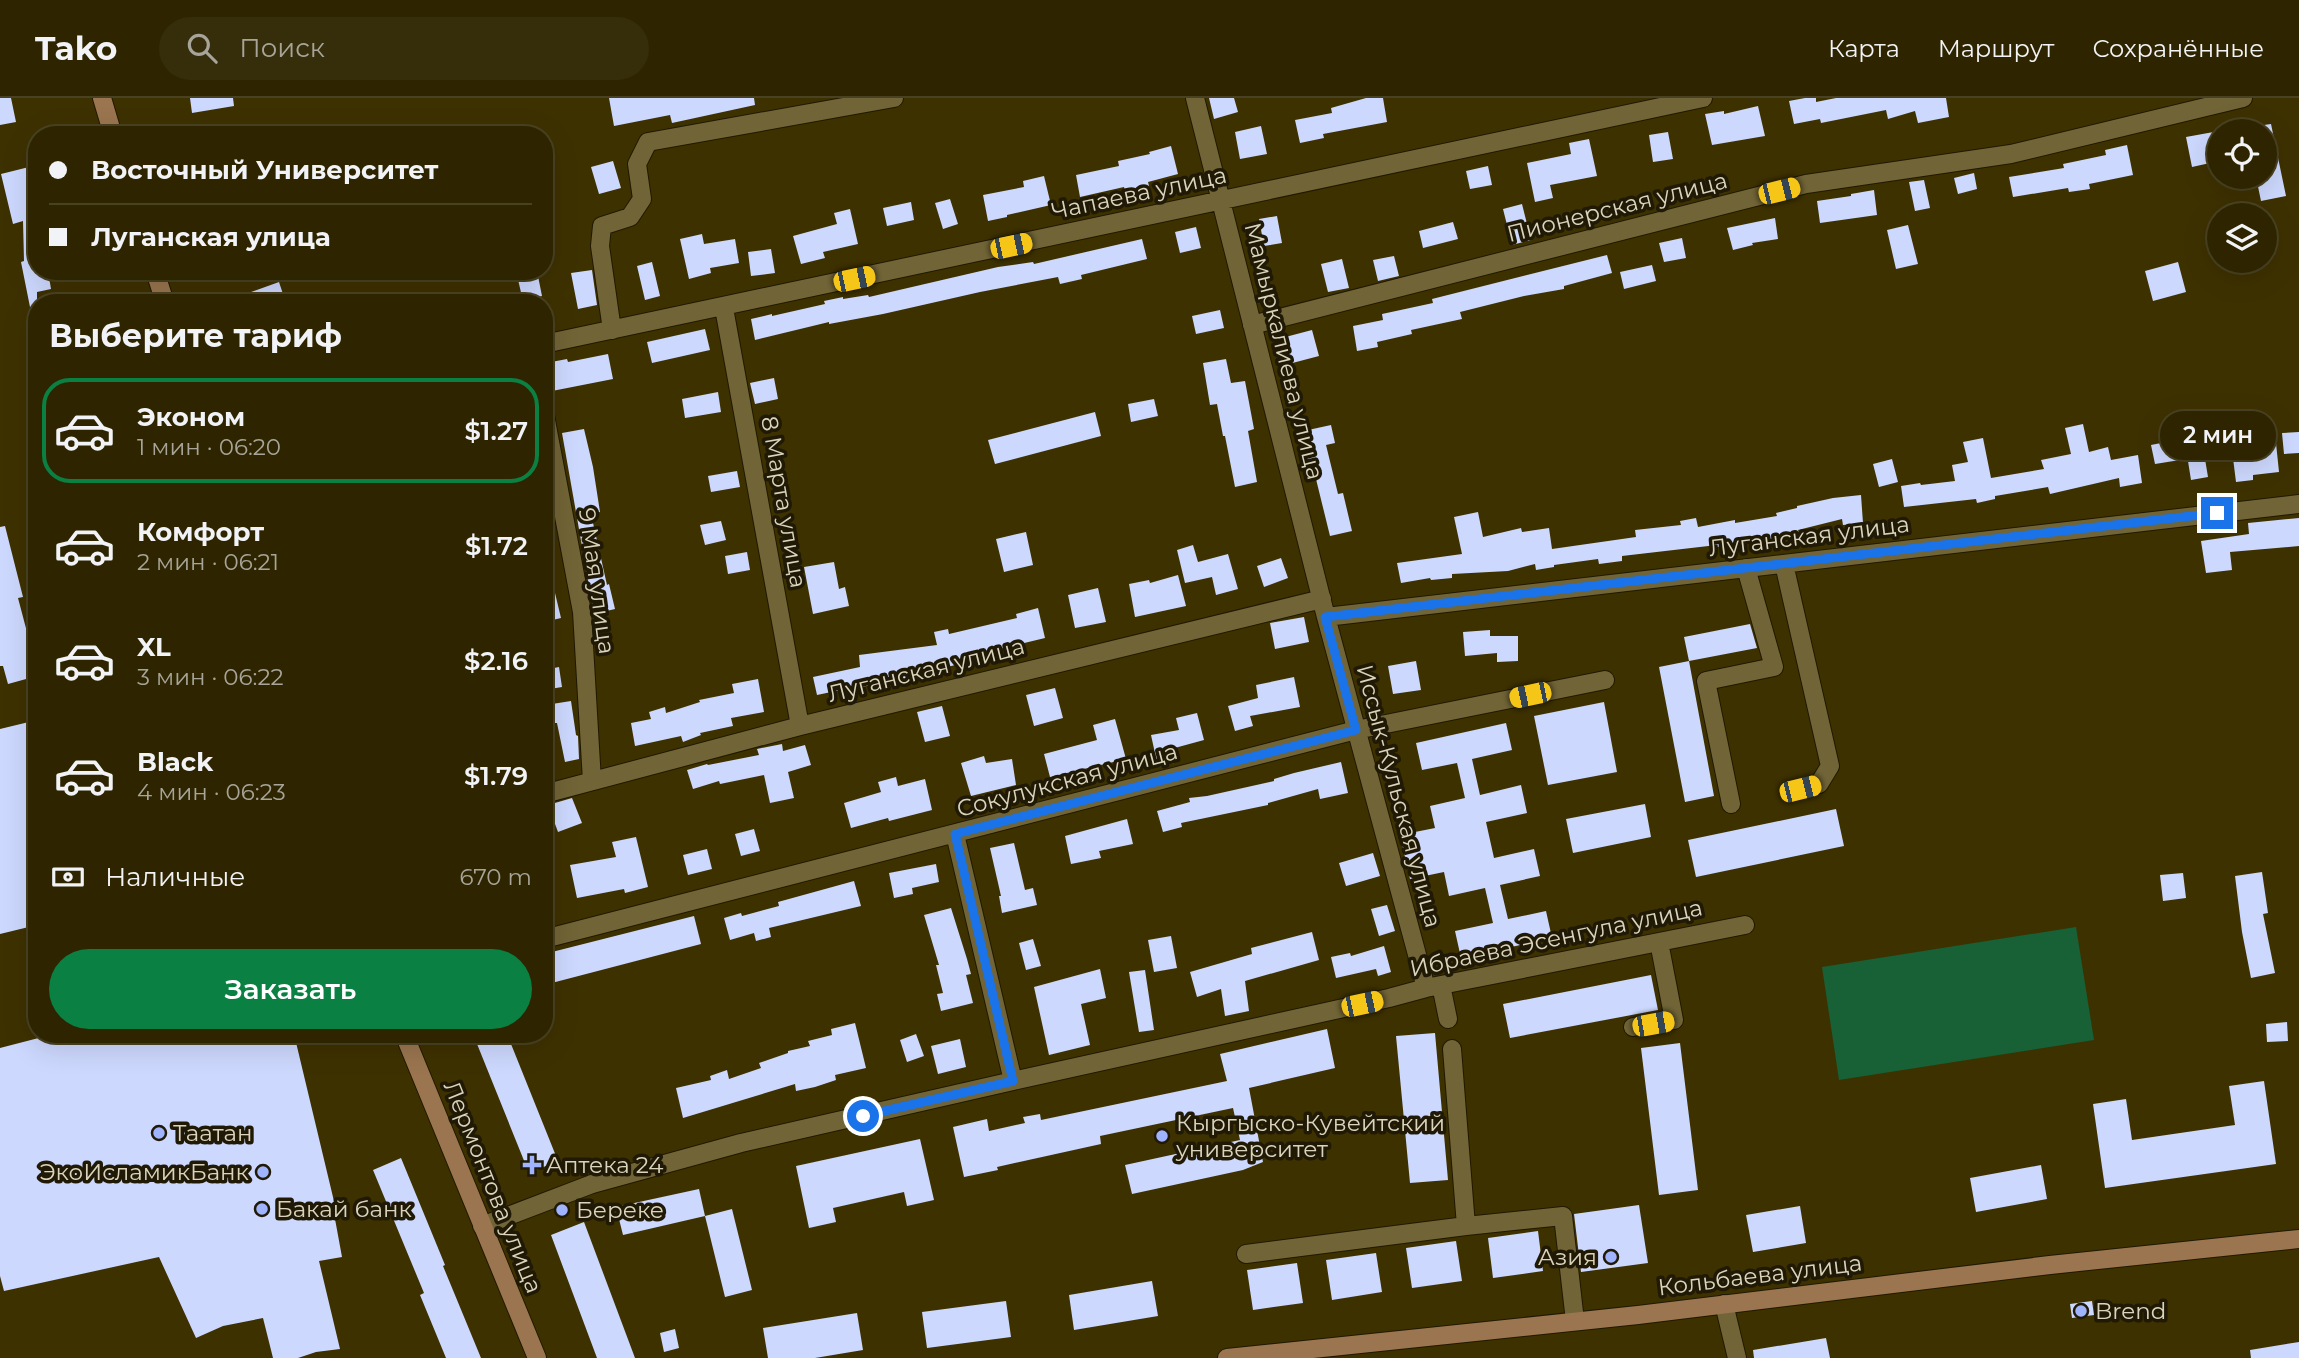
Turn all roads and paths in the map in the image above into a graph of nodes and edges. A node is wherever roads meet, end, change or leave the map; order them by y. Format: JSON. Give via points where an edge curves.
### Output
{"nodes":[{"id":1,"x":102,"y":98,"type":"edge"},
{"id":2,"x":894,"y":98,"type":"edge"},
{"id":3,"x":1195,"y":98,"type":"edge"},
{"id":4,"x":1703,"y":98,"type":"edge"},
{"id":5,"x":2240,"y":98,"type":"edge"},
{"id":6,"x":110,"y":126,"type":"edge"},
{"id":7,"x":1220,"y":201,"type":"junction"},
{"id":8,"x":723,"y":307,"type":"junction"},
{"id":9,"x":1252,"y":325,"type":"junction"},
{"id":10,"x":612,"y":330,"type":"junction"},
{"id":11,"x":553,"y":342,"type":"edge"},
{"id":12,"x":553,"y":458,"type":"edge"},
{"id":13,"x":2299,"y":504,"type":"edge"},
{"id":14,"x":1784,"y":564,"type":"junction"},
{"id":15,"x":1746,"y":568,"type":"junction"},
{"id":16,"x":1324,"y":608,"type":"junction"},
{"id":17,"x":1605,"y":680,"type":"dead end"},
{"id":18,"x":800,"y":726,"type":"junction"},
{"id":19,"x":1356,"y":730,"type":"junction"},
{"id":20,"x":592,"y":781,"type":"junction"},
{"id":21,"x":1800,"y":789,"type":"dead end"},
{"id":22,"x":553,"y":792,"type":"edge"},
{"id":23,"x":1731,"y":804,"type":"dead end"},
{"id":24,"x":955,"y":834,"type":"junction"},
{"id":25,"x":1745,"y":925,"type":"dead end"},
{"id":26,"x":553,"y":937,"type":"edge"},
{"id":27,"x":1659,"y":942,"type":"junction"},
{"id":28,"x":1434,"y":986,"type":"junction"},
{"id":29,"x":1448,"y":1018,"type":"dead end"},
{"id":30,"x":1633,"y":1027,"type":"dead end"},
{"id":31,"x":408,"y":1043,"type":"edge"},
{"id":32,"x":1452,"y":1049,"type":"dead end"},
{"id":33,"x":1013,"y":1081,"type":"junction"},
{"id":34,"x":482,"y":1226,"type":"junction"},
{"id":35,"x":1466,"y":1226,"type":"junction"},
{"id":36,"x":2299,"y":1239,"type":"edge"},
{"id":37,"x":1246,"y":1254,"type":"dead end"},
{"id":38,"x":1724,"y":1304,"type":"junction"},
{"id":39,"x":1575,"y":1321,"type":"junction"},
{"id":40,"x":1326,"y":1353,"type":"edge"},
{"id":41,"x":537,"y":1358,"type":"edge"},
{"id":42,"x":1227,"y":1358,"type":"edge"},
{"id":43,"x":1737,"y":1358,"type":"edge"}],
"edges":[{"from":1,"to":6,"type":"main road"},
{"from":2,"to":10,"type":"street","via":[[648,142],[637,164],[642,200],[630,217],[602,226],[600,246]]},
{"from":3,"to":7,"type":"street","name":"Мамыркалиева улица"},
{"from":4,"to":7,"type":"street","name":"Чапаева улица"},
{"from":5,"to":9,"type":"street","name":"Пионерская улица","via":[[2011,154],[1806,184]]},
{"from":7,"to":8,"type":"street","name":"Чапаева улица"},
{"from":7,"to":9,"type":"street","name":"Мамыркалиева улица"},
{"from":8,"to":10,"type":"street","name":"Чапаева улица"},
{"from":8,"to":18,"type":"street","name":"8 Марта улица"},
{"from":9,"to":16,"type":"street","name":"Мамыркалиева улица"},
{"from":10,"to":11,"type":"street","name":"Чапаева улица"},
{"from":12,"to":20,"type":"street","name":"9 Мая улица","via":[[582,612]]},
{"from":13,"to":14,"type":"street","name":"Луганская улица"},
{"from":14,"to":15,"type":"street","name":"Луганская улица"},
{"from":14,"to":21,"type":"street","via":[[1830,766],[1819,784]]},
{"from":15,"to":16,"type":"street","name":"Луганская улица"},
{"from":15,"to":23,"type":"street","via":[[1774,667],[1706,681]]},
{"from":16,"to":18,"type":"street","name":"Луганская улица"},
{"from":16,"to":19,"type":"street","name":"Иссык-Кульская улица"},
{"from":17,"to":19,"type":"street","name":"Сокулукская улица"},
{"from":18,"to":20,"type":"street","name":"Луганская улица"},
{"from":19,"to":24,"type":"street","name":"Сокулукская улица"},
{"from":19,"to":28,"type":"street","name":"Иссык-Кульская улица"},
{"from":20,"to":22,"type":"street","name":"Луганская улица"},
{"from":24,"to":26,"type":"street","name":"Сокулукская улица"},
{"from":24,"to":33,"type":"street"},
{"from":25,"to":27,"type":"street","name":"Ибраева Эсенгула улица"},
{"from":27,"to":28,"type":"street","name":"Ибраева Эсенгула улица"},
{"from":27,"to":30,"type":"street","via":[[1674,1020]]},
{"from":28,"to":29,"type":"street","name":"Иссык-Кульская улица"},
{"from":28,"to":33,"type":"street","name":"Ибраева Эсенгула улица"},
{"from":31,"to":34,"type":"main road","name":"Лермонтова улица"},
{"from":32,"to":35,"type":"street"},
{"from":33,"to":34,"type":"street","name":"Ибраева Эсенгула улица","via":[[741,1143],[592,1184]]},
{"from":34,"to":41,"type":"main road","name":"Лермонтова улица"},
{"from":35,"to":37,"type":"street"},
{"from":35,"to":39,"type":"street","via":[[1563,1216]]},
{"from":36,"to":38,"type":"main road","name":"Кольбаева улица"},
{"from":38,"to":39,"type":"main road","name":"Кольбаева улица"},
{"from":38,"to":43,"type":"street"},
{"from":39,"to":40,"type":"main road","name":"Кольбаева улица"},
{"from":40,"to":42,"type":"main road","name":"Кольбаева улица"}]}
